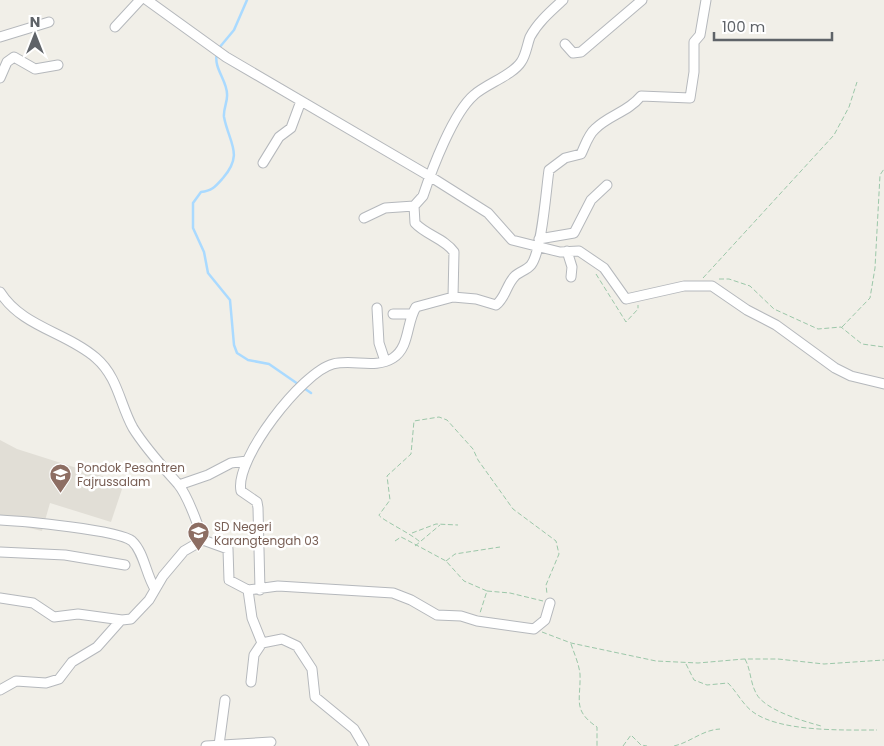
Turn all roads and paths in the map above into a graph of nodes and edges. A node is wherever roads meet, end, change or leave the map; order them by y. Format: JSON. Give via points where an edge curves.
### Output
{"nodes":[{"id":1,"x":140,"y":0,"type":"edge"},
{"id":2,"x":147,"y":0,"type":"edge"},
{"id":3,"x":563,"y":0,"type":"edge"},
{"id":4,"x":642,"y":0,"type":"edge"},
{"id":5,"x":706,"y":0,"type":"edge"},
{"id":6,"x":49,"y":22,"type":"dead end"},
{"id":7,"x":115,"y":27,"type":"dead end"},
{"id":8,"x":0,"y":37,"type":"edge"},
{"id":9,"x":565,"y":44,"type":"dead end"},
{"id":10,"x":58,"y":64,"type":"dead end"},
{"id":11,"x":0,"y":78,"type":"edge"},
{"id":12,"x":858,"y":82,"type":"dead end"},
{"id":13,"x":300,"y":101,"type":"junction"},
{"id":14,"x":263,"y":163,"type":"dead end"},
{"id":15,"x":884,"y":169,"type":"edge"},
{"id":16,"x":431,"y":176,"type":"junction"},
{"id":17,"x":607,"y":185,"type":"dead end"},
{"id":18,"x":414,"y":206,"type":"junction"},
{"id":19,"x":364,"y":218,"type":"dead end"},
{"id":20,"x":538,"y":243,"type":"junction"},
{"id":21,"x":567,"y":251,"type":"junction"},
{"id":22,"x":571,"y":277,"type":"dead end"},
{"id":23,"x":0,"y":292,"type":"edge"},
{"id":24,"x":453,"y":297,"type":"junction"},
{"id":25,"x":377,"y":308,"type":"dead end"},
{"id":26,"x":393,"y":314,"type":"dead end"},
{"id":27,"x":411,"y":314,"type":"junction"},
{"id":28,"x":842,"y":327,"type":"junction"},
{"id":29,"x":884,"y":347,"type":"edge"},
{"id":30,"x":385,"y":361,"type":"junction"},
{"id":31,"x":884,"y":384,"type":"edge"},
{"id":32,"x":247,"y":461,"type":"junction"},
{"id":33,"x":179,"y":485,"type":"junction"},
{"id":34,"x":0,"y":520,"type":"edge"},
{"id":35,"x":440,"y":525,"type":"junction"},
{"id":36,"x":458,"y":525,"type":"dead end"},
{"id":37,"x":411,"y":534,"type":"junction"},
{"id":38,"x":203,"y":540,"type":"junction"},
{"id":39,"x":395,"y":541,"type":"dead end"},
{"id":40,"x":420,"y":542,"type":"junction"},
{"id":41,"x":415,"y":546,"type":"junction"},
{"id":42,"x":500,"y":547,"type":"dead end"},
{"id":43,"x":0,"y":552,"type":"edge"},
{"id":44,"x":446,"y":562,"type":"junction"},
{"id":45,"x":125,"y":566,"type":"dead end"},
{"id":46,"x":155,"y":589,"type":"junction"},
{"id":47,"x":248,"y":590,"type":"junction"},
{"id":48,"x":260,"y":590,"type":"junction"},
{"id":49,"x":487,"y":591,"type":"junction"},
{"id":50,"x":0,"y":598,"type":"edge"},
{"id":51,"x":550,"y":602,"type":"junction"},
{"id":52,"x":121,"y":620,"type":"junction"},
{"id":53,"x":477,"y":621,"type":"junction"},
{"id":54,"x":534,"y":630,"type":"junction"},
{"id":55,"x":262,"y":643,"type":"junction"},
{"id":56,"x":571,"y":643,"type":"junction"},
{"id":57,"x":744,"y":659,"type":"junction"},
{"id":58,"x":884,"y":660,"type":"edge"},
{"id":59,"x":686,"y":663,"type":"junction"},
{"id":60,"x":251,"y":682,"type":"dead end"},
{"id":61,"x":0,"y":690,"type":"edge"},
{"id":62,"x":225,"y":700,"type":"dead end"},
{"id":63,"x":824,"y":727,"type":"junction"},
{"id":64,"x":720,"y":729,"type":"dead end"},
{"id":65,"x":877,"y":730,"type":"dead end"},
{"id":66,"x":271,"y":742,"type":"dead end"},
{"id":67,"x":219,"y":745,"type":"edge"},
{"id":68,"x":641,"y":745,"type":"edge"},
{"id":69,"x":206,"y":746,"type":"edge"},
{"id":70,"x":364,"y":746,"type":"edge"},
{"id":71,"x":597,"y":746,"type":"edge"},
{"id":72,"x":622,"y":746,"type":"edge"},
{"id":73,"x":647,"y":746,"type":"edge"},
{"id":74,"x":674,"y":746,"type":"edge"}],
"edges":[{"from":1,"to":7,"type":"street"},
{"from":2,"to":13,"type":"street","via":[[226,57]]},
{"from":3,"to":16,"type":"street","via":[[534,31],[521,62],[465,103],[455,118]]},
{"from":4,"to":9,"type":"street","via":[[581,52],[573,53]]},
{"from":5,"to":20,"type":"street","via":[[700,35],[694,42],[690,98],[641,96],[632,107],[595,128],[581,154],[565,158],[553,166]]},
{"from":6,"to":8,"type":"street"},
{"from":10,"to":11,"type":"street","via":[[35,69],[14,56],[7,62]]},
{"from":12,"to":28,"type":"path","via":[[834,135],[702,279],[729,279],[750,286],[774,309],[818,329]]},
{"from":13,"to":14,"type":"street","via":[[291,128],[279,137]]},
{"from":13,"to":16,"type":"street"},
{"from":15,"to":28,"type":"path","via":[[880,175],[875,268],[870,298]]},
{"from":16,"to":18,"type":"street","via":[[423,196]]},
{"from":16,"to":20,"type":"street","via":[[488,213],[512,240]]},
{"from":17,"to":20,"type":"street","via":[[591,200],[574,233]]},
{"from":18,"to":19,"type":"street","via":[[385,208]]},
{"from":18,"to":24,"type":"street","via":[[415,223],[454,252]]},
{"from":20,"to":21,"type":"street","via":[[560,252]]},
{"from":20,"to":24,"type":"street","via":[[530,265],[515,276],[496,305]]},
{"from":21,"to":22,"type":"street","via":[[572,267]]},
{"from":21,"to":31,"type":"street","via":[[578,251],[604,268],[626,299],[684,286],[712,286],[776,325],[834,368]]},
{"from":23,"to":33,"type":"street","via":[[19,315],[81,347],[106,369],[132,426],[168,476]]},
{"from":24,"to":27,"type":"street","via":[[416,307]]},
{"from":25,"to":30,"type":"street","via":[[379,342]]},
{"from":26,"to":27,"type":"street"},
{"from":27,"to":30,"type":"street","via":[[399,354]]},
{"from":28,"to":29,"type":"path","via":[[862,344]]},
{"from":30,"to":32,"type":"street","via":[[334,364],[323,368],[299,386]]},
{"from":32,"to":33,"type":"street","via":[[231,463]]},
{"from":32,"to":48,"type":"street","via":[[239,484],[241,491],[257,502]]},
{"from":33,"to":38,"type":"street"},
{"from":34,"to":46,"type":"street","via":[[98,532],[131,540]]},
{"from":35,"to":36,"type":"path"},
{"from":35,"to":37,"type":"path","via":[[430,525]]},
{"from":35,"to":40,"type":"path"},
{"from":37,"to":40,"type":"path"},
{"from":37,"to":51,"type":"path","via":[[380,518],[390,500],[387,476],[411,454],[414,421],[442,418],[473,450],[513,509],[556,541],[560,554],[546,585]]},
{"from":38,"to":46,"type":"street","via":[[184,551]]},
{"from":38,"to":47,"type":"street","via":[[228,549],[231,582]]},
{"from":39,"to":41,"type":"path","via":[[401,537]]},
{"from":40,"to":41,"type":"path"},
{"from":41,"to":44,"type":"path"},
{"from":42,"to":44,"type":"path","via":[[456,554]]},
{"from":43,"to":45,"type":"street","via":[[65,555]]},
{"from":44,"to":49,"type":"path","via":[[464,581]]},
{"from":46,"to":52,"type":"street","via":[[139,612],[131,619]]},
{"from":47,"to":48,"type":"street"},
{"from":47,"to":55,"type":"street","via":[[252,618]]},
{"from":48,"to":53,"type":"street","via":[[278,586],[393,593],[437,615],[462,616]]},
{"from":49,"to":51,"type":"path"},
{"from":49,"to":53,"type":"path"},
{"from":50,"to":52,"type":"street","via":[[32,603],[54,617],[78,614]]},
{"from":51,"to":54,"type":"street","via":[[545,620]]},
{"from":52,"to":61,"type":"street","via":[[97,647],[72,662],[59,679],[46,683],[16,681]]},
{"from":53,"to":54,"type":"street"},
{"from":54,"to":56,"type":"path"},
{"from":55,"to":60,"type":"street","via":[[254,654]]},
{"from":55,"to":70,"type":"street","via":[[282,639],[297,646],[312,669],[315,697],[354,729]]},
{"from":56,"to":59,"type":"path","via":[[648,660]]},
{"from":56,"to":71,"type":"path","via":[[580,673],[578,704],[582,716],[596,727]]},
{"from":57,"to":58,"type":"path","via":[[790,659],[824,664]]},
{"from":57,"to":59,"type":"path"},
{"from":57,"to":63,"type":"path","via":[[761,701],[772,709]]},
{"from":59,"to":63,"type":"path","via":[[694,680],[707,685],[728,683],[752,711],[764,718],[797,728]]},
{"from":62,"to":67,"type":"street"},
{"from":63,"to":65,"type":"path"},
{"from":64,"to":74,"type":"path","via":[[700,733],[688,743]]},
{"from":66,"to":67,"type":"street"},
{"from":67,"to":69,"type":"street"},
{"from":68,"to":72,"type":"path","via":[[631,735]]},
{"from":68,"to":73,"type":"path"}]}
